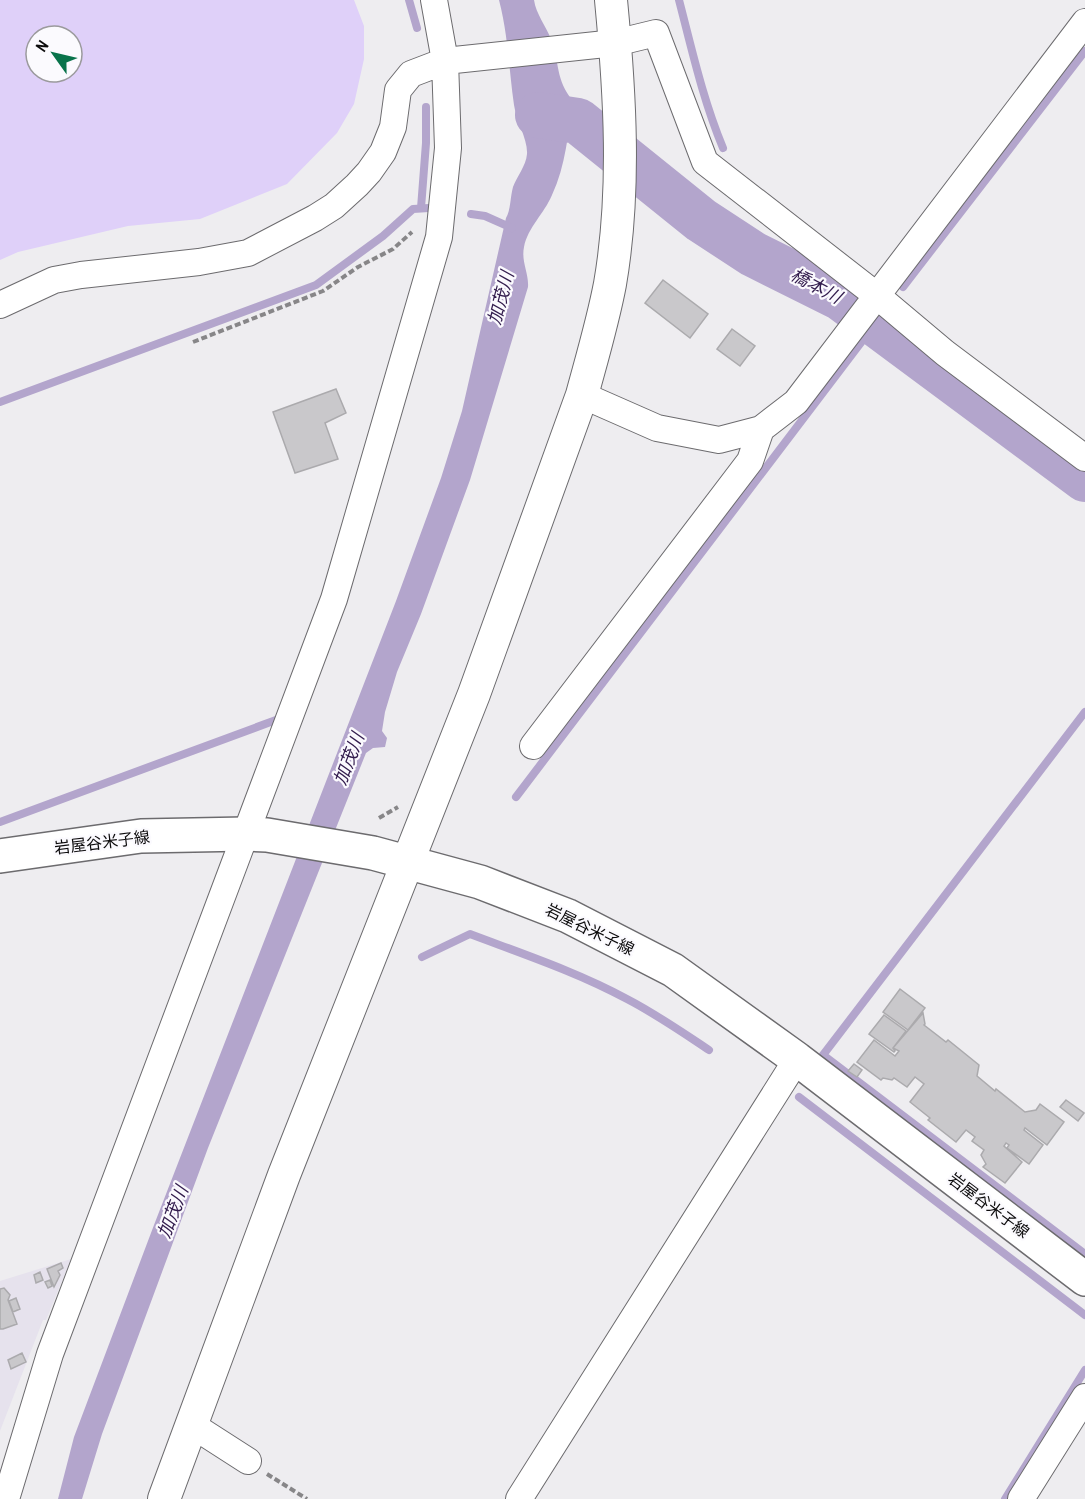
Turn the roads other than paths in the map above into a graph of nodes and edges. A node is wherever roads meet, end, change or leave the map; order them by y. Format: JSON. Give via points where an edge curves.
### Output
{"nodes":[{"id":1,"x":434,"y":0,"type":"edge"},
{"id":2,"x":611,"y":0,"type":"edge"},
{"id":3,"x":1085,"y":22,"type":"edge"},
{"id":4,"x":615,"y":43,"type":"junction"},
{"id":5,"x":446,"y":61,"type":"junction"},
{"id":6,"x":0,"y":305,"type":"edge"},
{"id":7,"x":867,"y":308,"type":"junction"},
{"id":8,"x":582,"y":395,"type":"junction"},
{"id":9,"x":761,"y":429,"type":"junction"},
{"id":10,"x":1085,"y":458,"type":"edge"},
{"id":11,"x":534,"y":746,"type":"dead end"},
{"id":12,"x":256,"y":834,"type":"junction"},
{"id":13,"x":0,"y":856,"type":"edge"},
{"id":14,"x":409,"y":861,"type":"junction"},
{"id":15,"x":797,"y":1059,"type":"junction"},
{"id":16,"x":1085,"y":1279,"type":"edge"},
{"id":17,"x":1085,"y":1397,"type":"edge"},
{"id":18,"x":192,"y":1425,"type":"junction"},
{"id":19,"x":248,"y":1461,"type":"road end"},
{"id":20,"x":6,"y":1499,"type":"edge"},
{"id":21,"x":164,"y":1499,"type":"edge"},
{"id":22,"x":519,"y":1499,"type":"edge"},
{"id":23,"x":1021,"y":1499,"type":"edge"}],
"edges":[{"from":1,"to":5,"type":"street"},
{"from":2,"to":4,"type":"street"},
{"from":3,"to":7,"type":"street"},
{"from":4,"to":5,"type":"street"},
{"from":4,"to":7,"type":"street","via":[[656,33],[705,162]]},
{"from":4,"to":8,"type":"street","via":[[619,200],[610,283]]},
{"from":5,"to":6,"type":"street","via":[[411,74],[398,90],[393,127],[369,172],[334,206],[298,228],[248,253],[54,280]]},
{"from":5,"to":12,"type":"street","via":[[448,148],[440,228],[334,599]]},
{"from":7,"to":9,"type":"street","via":[[796,402]]},
{"from":7,"to":10,"type":"street","via":[[945,353]]},
{"from":8,"to":9,"type":"street","via":[[657,428],[719,440]]},
{"from":8,"to":14,"type":"street"},
{"from":9,"to":11,"type":"street","via":[[750,461]]},
{"from":12,"to":13,"type":"main road","name":"岩屋谷米子線","via":[[141,836]]},
{"from":12,"to":14,"type":"main road","name":"岩屋谷米子線"},
{"from":12,"to":20,"type":"street","via":[[50,1354]]},
{"from":14,"to":15,"type":"main road","name":"岩屋谷米子線","via":[[480,882],[568,916],[673,970]]},
{"from":14,"to":18,"type":"street","via":[[284,1175]]},
{"from":15,"to":16,"type":"main road","name":"岩屋谷米子線"},
{"from":15,"to":22,"type":"street"},
{"from":17,"to":23,"type":"street"},
{"from":18,"to":19,"type":"street"},
{"from":18,"to":21,"type":"street"}]}
